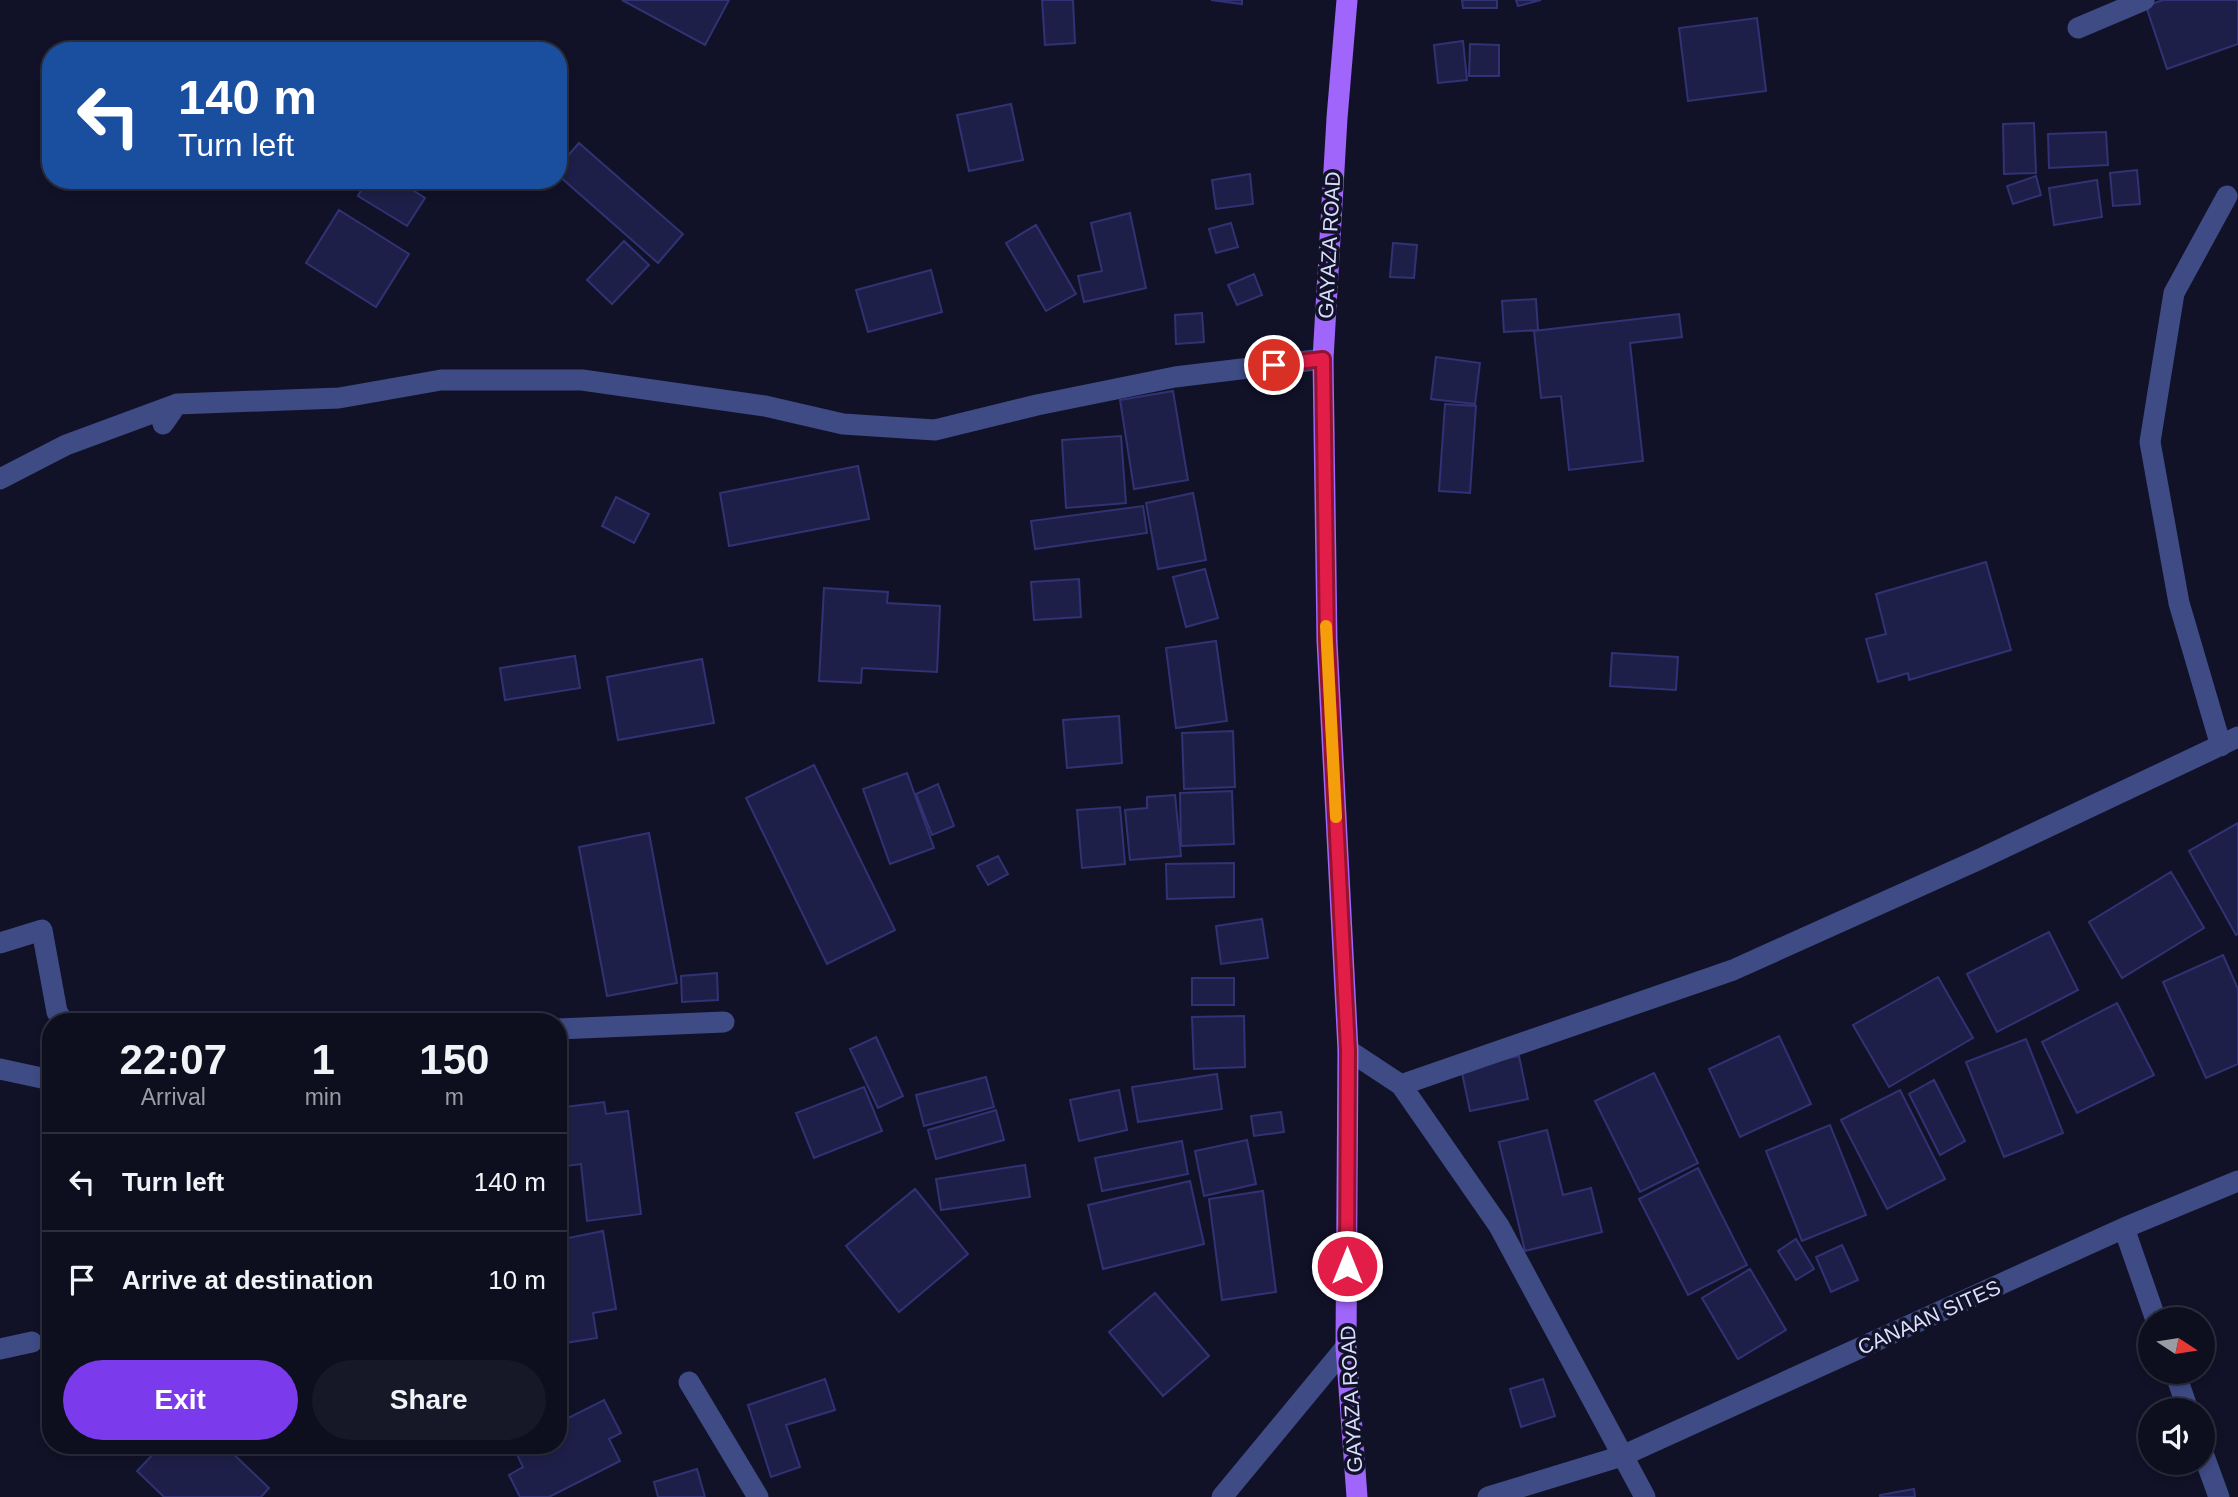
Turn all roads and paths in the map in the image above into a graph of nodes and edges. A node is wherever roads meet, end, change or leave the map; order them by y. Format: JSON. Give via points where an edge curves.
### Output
{"nodes":[{"id":1,"x":1347,"y":0,"type":"edge"},
{"id":2,"x":2144,"y":0,"type":"edge"},
{"id":3,"x":2078,"y":28,"type":"dead end"},
{"id":4,"x":2227,"y":196,"type":"dead end"},
{"id":5,"x":1323,"y":359,"type":"junction"},
{"id":6,"x":177,"y":404,"type":"junction"},
{"id":7,"x":163,"y":424,"type":"dead end"},
{"id":8,"x":0,"y":479,"type":"edge"},
{"id":9,"x":2229,"y":741,"type":"edge"},
{"id":10,"x":0,"y":943,"type":"edge"},
{"id":11,"x":58,"y":1013,"type":"edge"},
{"id":12,"x":724,"y":1022,"type":"dead end"},
{"id":13,"x":567,"y":1029,"type":"edge"},
{"id":14,"x":1348,"y":1050,"type":"junction"},
{"id":15,"x":0,"y":1069,"type":"edge"},
{"id":16,"x":42,"y":1078,"type":"edge"},
{"id":17,"x":1401,"y":1085,"type":"junction"},
{"id":18,"x":2238,"y":1181,"type":"edge"},
{"id":19,"x":2124,"y":1228,"type":"junction"},
{"id":20,"x":2151,"y":1307,"type":"edge"},
{"id":21,"x":32,"y":1342,"type":"dead end"},
{"id":22,"x":1346,"y":1347,"type":"junction"},
{"id":23,"x":0,"y":1349,"type":"edge"},
{"id":24,"x":689,"y":1382,"type":"dead end"},
{"id":25,"x":1622,"y":1456,"type":"junction"},
{"id":26,"x":2211,"y":1475,"type":"edge"},
{"id":27,"x":758,"y":1497,"type":"edge"},
{"id":28,"x":1222,"y":1497,"type":"edge"},
{"id":29,"x":1357,"y":1497,"type":"edge"},
{"id":30,"x":1488,"y":1497,"type":"edge"},
{"id":31,"x":1645,"y":1497,"type":"edge"},
{"id":32,"x":2219,"y":1497,"type":"edge"}],
"edges":[{"from":1,"to":5,"type":"main road","name":"GAYAZA ROAD"},
{"from":2,"to":3,"type":"street"},
{"from":4,"to":9,"type":"street","via":[[2174,293],[2150,442],[2179,603]]},
{"from":5,"to":6,"type":"street","via":[[1175,377],[935,430],[843,424],[765,405],[582,380],[441,380],[339,398]]},
{"from":5,"to":14,"type":"main road","name":"GAYAZA ROAD","via":[[1327,641]]},
{"from":6,"to":7,"type":"street"},
{"from":6,"to":8,"type":"street","via":[[66,445]]},
{"from":9,"to":17,"type":"street","via":[[1733,970]]},
{"from":10,"to":11,"type":"street","via":[[42,930]]},
{"from":12,"to":13,"type":"street"},
{"from":14,"to":17,"type":"street"},
{"from":14,"to":22,"type":"main road","name":"GAYAZA ROAD"},
{"from":15,"to":16,"type":"street"},
{"from":17,"to":25,"type":"street","via":[[1499,1226]]},
{"from":18,"to":19,"type":"street","name":"CANAAN SITES"},
{"from":19,"to":20,"type":"street"},
{"from":19,"to":25,"type":"street","name":"CANAAN SITES"},
{"from":21,"to":23,"type":"street"},
{"from":22,"to":28,"type":"street"},
{"from":22,"to":29,"type":"main road","name":"GAYAZA ROAD"},
{"from":24,"to":27,"type":"street"},
{"from":25,"to":30,"type":"street","name":"CANAAN SITES"},
{"from":25,"to":31,"type":"street"},
{"from":26,"to":32,"type":"street"}]}
